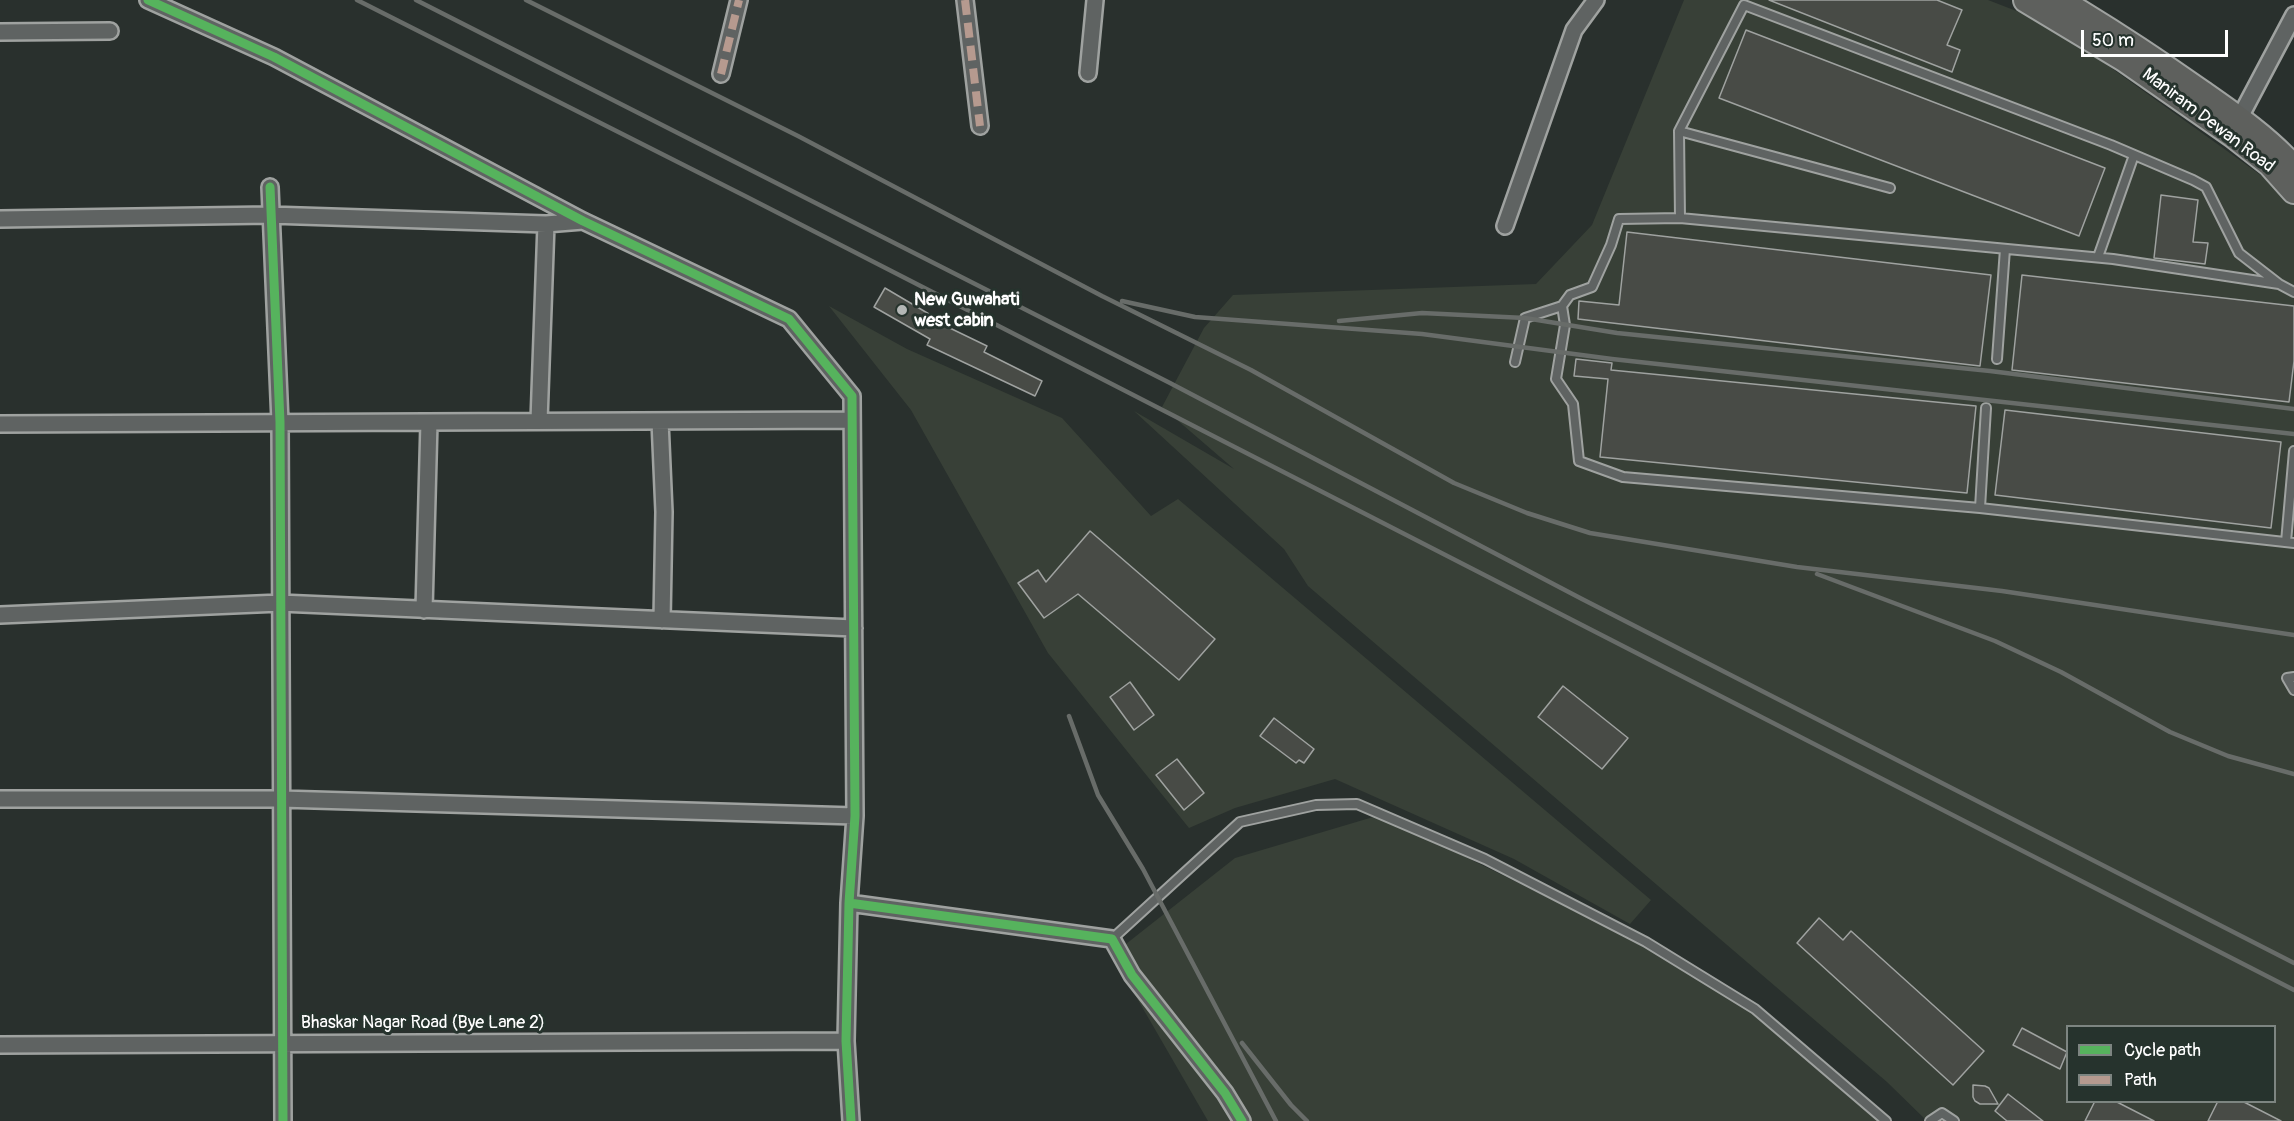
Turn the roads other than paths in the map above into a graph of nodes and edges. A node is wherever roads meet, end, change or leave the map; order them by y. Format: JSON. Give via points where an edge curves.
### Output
{"nodes":[{"id":1,"x":148,"y":0,"type":"edge"},
{"id":2,"x":739,"y":0,"type":"edge"},
{"id":3,"x":965,"y":0,"type":"edge"},
{"id":4,"x":1095,"y":0,"type":"edge"},
{"id":5,"x":1596,"y":0,"type":"edge"},
{"id":6,"x":2026,"y":0,"type":"edge"},
{"id":7,"x":2059,"y":0,"type":"edge"},
{"id":8,"x":2294,"y":15,"type":"edge"},
{"id":9,"x":110,"y":31,"type":"dead end"},
{"id":10,"x":0,"y":32,"type":"edge"},
{"id":11,"x":1088,"y":73,"type":"dead end"},
{"id":12,"x":721,"y":74,"type":"dead end"},
{"id":13,"x":2239,"y":119,"type":"junction"},
{"id":14,"x":980,"y":126,"type":"dead end"},
{"id":15,"x":1680,"y":131,"type":"junction"},
{"id":16,"x":2134,"y":155,"type":"junction"},
{"id":17,"x":2294,"y":168,"type":"edge"},
{"id":18,"x":270,"y":187,"type":"dead end"},
{"id":19,"x":1890,"y":188,"type":"dead end"},
{"id":20,"x":2294,"y":191,"type":"edge"},
{"id":21,"x":270,"y":215,"type":"junction"},
{"id":22,"x":1680,"y":218,"type":"junction"},
{"id":23,"x":0,"y":219,"type":"edge"},
{"id":24,"x":583,"y":221,"type":"junction"},
{"id":25,"x":546,"y":224,"type":"junction"},
{"id":26,"x":1504,"y":226,"type":"dead end"},
{"id":27,"x":2006,"y":249,"type":"junction"},
{"id":28,"x":2097,"y":257,"type":"junction"},
{"id":29,"x":2279,"y":284,"type":"junction"},
{"id":30,"x":2294,"y":292,"type":"edge"},
{"id":31,"x":1562,"y":306,"type":"junction"},
{"id":32,"x":1997,"y":359,"type":"dead end"},
{"id":33,"x":1515,"y":363,"type":"dead end"},
{"id":34,"x":1986,"y":408,"type":"dead end"},
{"id":35,"x":852,"y":420,"type":"junction"},
{"id":36,"x":539,"y":421,"type":"junction"},
{"id":37,"x":660,"y":421,"type":"junction"},
{"id":38,"x":429,"y":422,"type":"junction"},
{"id":39,"x":280,"y":423,"type":"junction"},
{"id":40,"x":0,"y":424,"type":"edge"},
{"id":41,"x":2294,"y":451,"type":"edge"},
{"id":42,"x":1980,"y":508,"type":"junction"},
{"id":43,"x":2290,"y":543,"type":"edge"},
{"id":44,"x":280,"y":603,"type":"junction"},
{"id":45,"x":424,"y":610,"type":"junction"},
{"id":46,"x":0,"y":615,"type":"edge"},
{"id":47,"x":662,"y":620,"type":"junction"},
{"id":48,"x":854,"y":628,"type":"junction"},
{"id":49,"x":2294,"y":677,"type":"edge"},
{"id":50,"x":2294,"y":690,"type":"edge"},
{"id":51,"x":0,"y":799,"type":"edge"},
{"id":52,"x":281,"y":799,"type":"junction"},
{"id":53,"x":855,"y":816,"type":"junction"},
{"id":54,"x":849,"y":903,"type":"junction"},
{"id":55,"x":1112,"y":939,"type":"junction"},
{"id":56,"x":846,"y":1041,"type":"junction"},
{"id":57,"x":283,"y":1042,"type":"junction"},
{"id":58,"x":0,"y":1045,"type":"edge"},
{"id":59,"x":283,"y":1121,"type":"edge"},
{"id":60,"x":851,"y":1121,"type":"edge"},
{"id":61,"x":1242,"y":1121,"type":"edge"},
{"id":62,"x":1886,"y":1121,"type":"edge"},
{"id":63,"x":1930,"y":1121,"type":"edge"},
{"id":64,"x":1954,"y":1121,"type":"edge"}],
"edges":[{"from":1,"to":24,"type":"street","via":[[274,57]]},
{"from":2,"to":12,"type":"street"},
{"from":3,"to":14,"type":"street"},
{"from":4,"to":11,"type":"street"},
{"from":5,"to":26,"type":"street","via":[[1574,30]]},
{"from":6,"to":20,"type":"main road","name":"Maniram Dewan Road","via":[[2124,59],[2233,135],[2270,164]]},
{"from":7,"to":13,"type":"main road","name":"Maniram Dewan Road","via":[[2130,43]]},
{"from":8,"to":13,"type":"street"},
{"from":9,"to":10,"type":"street"},
{"from":13,"to":17,"type":"main road","name":"Maniram Dewan Road","via":[[2275,147]]},
{"from":15,"to":16,"type":"lane","via":[[1744,5]]},
{"from":15,"to":19,"type":"lane"},
{"from":15,"to":22,"type":"lane"},
{"from":16,"to":28,"type":"lane"},
{"from":16,"to":29,"type":"lane","via":[[2206,187],[2239,253]]},
{"from":18,"to":21,"type":"street"},
{"from":21,"to":23,"type":"street"},
{"from":21,"to":25,"type":"street"},
{"from":21,"to":39,"type":"street"},
{"from":22,"to":27,"type":"lane"},
{"from":22,"to":31,"type":"lane","via":[[1619,219],[1592,287],[1570,295]]},
{"from":24,"to":25,"type":"street"},
{"from":24,"to":35,"type":"street","via":[[789,319],[852,396]]},
{"from":25,"to":36,"type":"street"},
{"from":27,"to":28,"type":"lane"},
{"from":27,"to":32,"type":"lane"},
{"from":28,"to":29,"type":"lane"},
{"from":29,"to":30,"type":"lane"},
{"from":31,"to":33,"type":"lane","via":[[1525,318]]},
{"from":31,"to":42,"type":"lane","via":[[1565,325],[1556,379],[1573,404],[1579,461],[1623,477]]},
{"from":34,"to":42,"type":"lane"},
{"from":35,"to":37,"type":"street"},
{"from":35,"to":48,"type":"street"},
{"from":36,"to":37,"type":"street"},
{"from":36,"to":38,"type":"street"},
{"from":37,"to":47,"type":"street","via":[[664,512]]},
{"from":38,"to":39,"type":"street"},
{"from":38,"to":45,"type":"street"},
{"from":39,"to":40,"type":"street"},
{"from":39,"to":44,"type":"street"},
{"from":41,"to":43,"type":"lane"},
{"from":42,"to":43,"type":"lane"},
{"from":44,"to":45,"type":"street"},
{"from":44,"to":46,"type":"street"},
{"from":44,"to":52,"type":"street"},
{"from":45,"to":47,"type":"street"},
{"from":47,"to":48,"type":"street"},
{"from":48,"to":53,"type":"street"},
{"from":49,"to":50,"type":"lane","via":[[2287,678]]},
{"from":51,"to":52,"type":"street"},
{"from":52,"to":53,"type":"street"},
{"from":52,"to":57,"type":"street"},
{"from":53,"to":54,"type":"street"},
{"from":54,"to":55,"type":"street"},
{"from":54,"to":56,"type":"street"},
{"from":55,"to":61,"type":"street","via":[[1132,975],[1226,1093]]},
{"from":55,"to":62,"type":"lane","via":[[1240,822],[1316,805],[1357,804],[1485,859],[1646,942],[1755,1009]]},
{"from":56,"to":57,"type":"street","name":"Bhaskar Nagar Road (Bye Lane 2)"},
{"from":56,"to":60,"type":"street"},
{"from":57,"to":58,"type":"street","name":"Bhaskar Nagar Road (Bye Lane 2)"},
{"from":57,"to":59,"type":"street"},
{"from":63,"to":64,"type":"lane","via":[[1942,1113]]}]}
